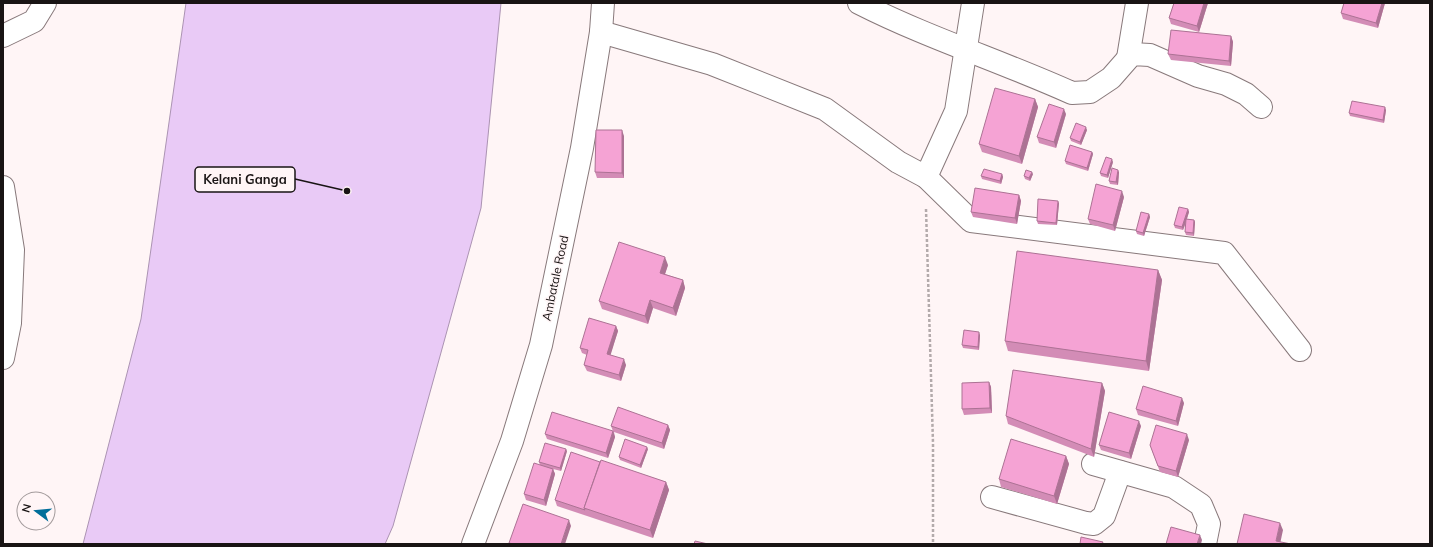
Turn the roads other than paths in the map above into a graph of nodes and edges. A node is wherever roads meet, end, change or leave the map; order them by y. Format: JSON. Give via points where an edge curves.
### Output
{"nodes":[{"id":1,"x":45,"y":3,"type":"edge"},
{"id":2,"x":603,"y":3,"type":"edge"},
{"id":3,"x":859,"y":3,"type":"edge"},
{"id":4,"x":973,"y":3,"type":"edge"},
{"id":5,"x":1137,"y":3,"type":"edge"},
{"id":6,"x":601,"y":32,"type":"junction"},
{"id":7,"x":3,"y":36,"type":"edge"},
{"id":8,"x":965,"y":50,"type":"junction"},
{"id":9,"x":1128,"y":58,"type":"junction"},
{"id":10,"x":1261,"y":107,"type":"dead end"},
{"id":11,"x":926,"y":177,"type":"junction"},
{"id":12,"x":3,"y":187,"type":"edge"},
{"id":13,"x":6,"y":321,"type":"edge"},
{"id":14,"x":1300,"y":350,"type":"dead end"},
{"id":15,"x":3,"y":358,"type":"edge"},
{"id":16,"x":1093,"y":464,"type":"dead end"},
{"id":17,"x":1120,"y":472,"type":"junction"},
{"id":18,"x":992,"y":497,"type":"dead end"},
{"id":19,"x":479,"y":542,"type":"edge"},
{"id":20,"x":1205,"y":544,"type":"edge"}],
"edges":[{"from":1,"to":7,"type":"street","via":[[34,20]]},
{"from":2,"to":6,"type":"street","name":"Ambatale Road"},
{"from":3,"to":8,"type":"street"},
{"from":4,"to":8,"type":"street"},
{"from":5,"to":9,"type":"street"},
{"from":6,"to":11,"type":"street","via":[[712,64],[825,110],[898,162]]},
{"from":6,"to":19,"type":"street","name":"Ambatale Road","via":[[582,148],[541,345]]},
{"from":8,"to":9,"type":"street","via":[[1072,93],[1090,92],[1111,78]]},
{"from":8,"to":11,"type":"street","via":[[956,111]]},
{"from":9,"to":10,"type":"street","via":[[1132,54],[1150,55],[1198,76],[1226,84],[1246,94]]},
{"from":11,"to":14,"type":"street","via":[[971,221],[1224,253]]},
{"from":12,"to":13,"type":"street","via":[[13,250]]},
{"from":13,"to":15,"type":"street"},
{"from":16,"to":17,"type":"street"},
{"from":17,"to":18,"type":"street","via":[[1104,516],[1094,524]]},
{"from":17,"to":20,"type":"street","via":[[1174,487],[1201,505],[1209,524]]}]}
